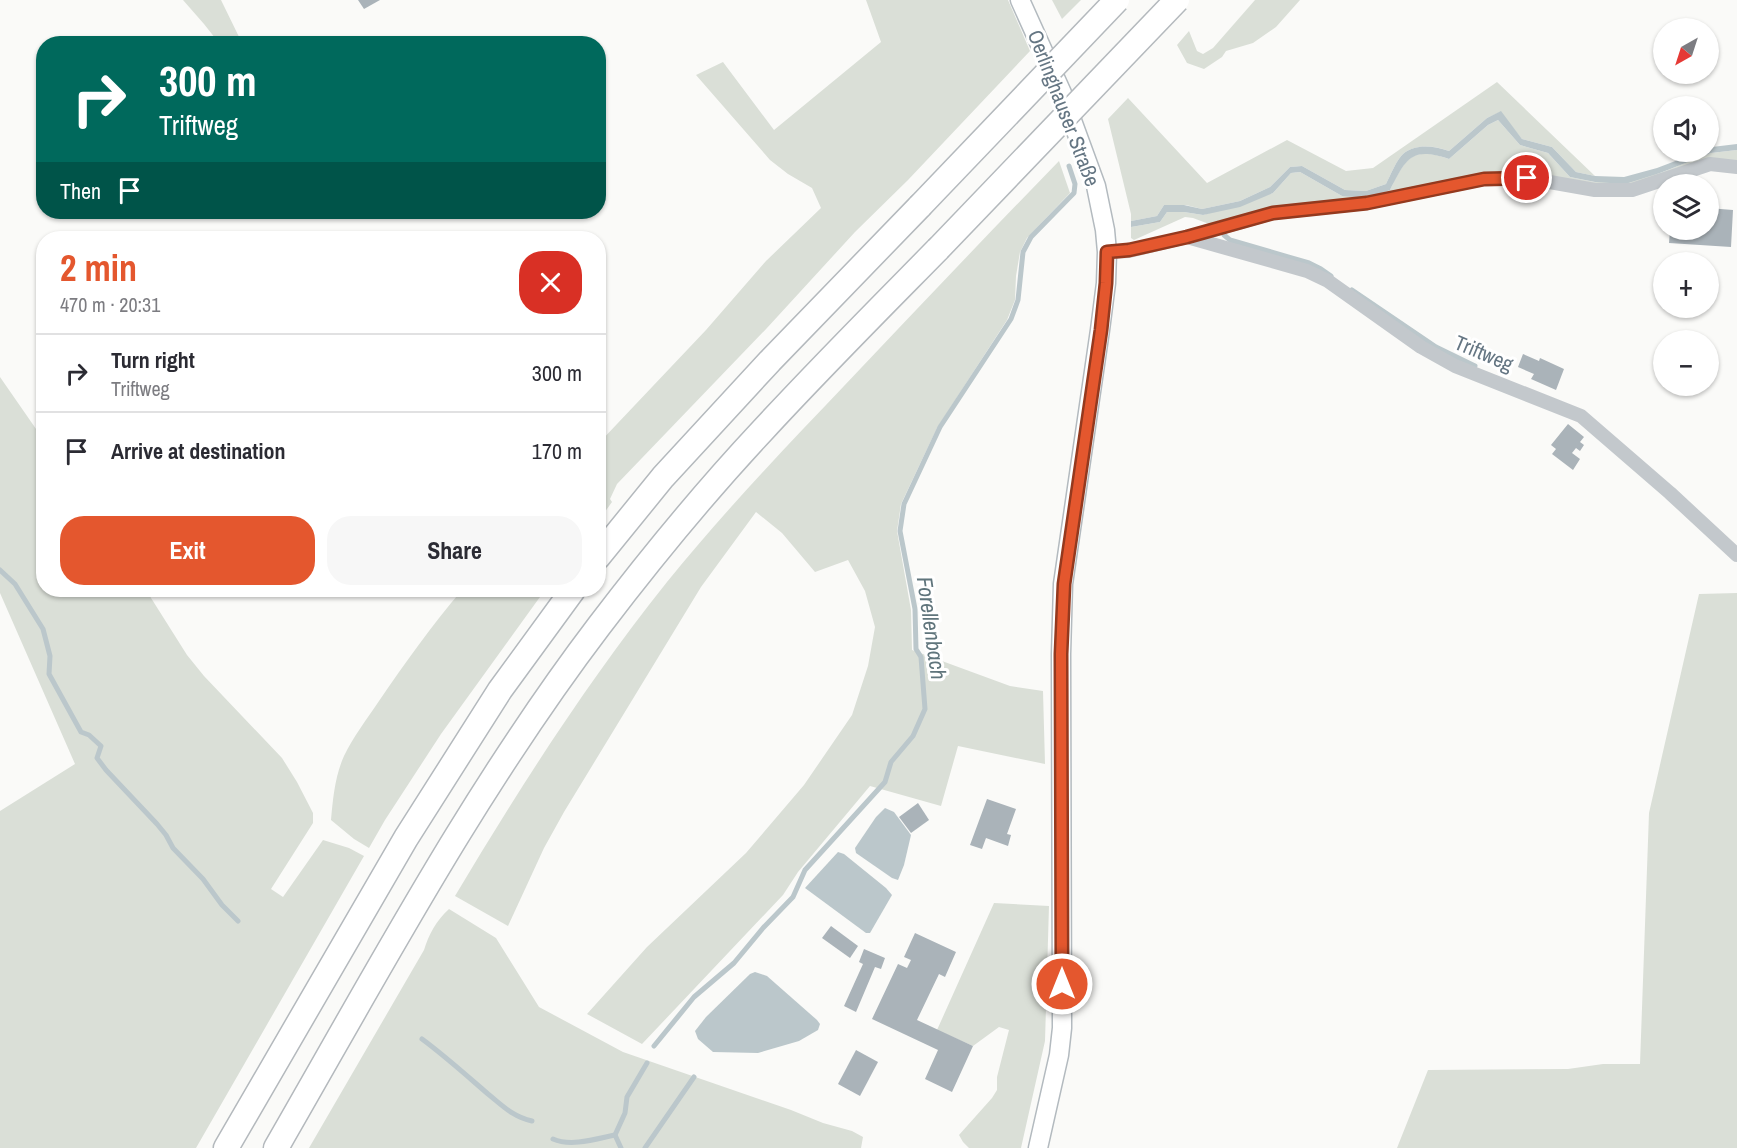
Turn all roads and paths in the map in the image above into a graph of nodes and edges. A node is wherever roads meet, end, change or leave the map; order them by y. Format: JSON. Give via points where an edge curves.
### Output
{"nodes":[{"id":1,"x":1020,"y":0,"type":"edge"},
{"id":2,"x":1117,"y":0,"type":"edge"},
{"id":3,"x":1177,"y":0,"type":"edge"},
{"id":4,"x":1737,"y":167,"type":"edge"},
{"id":5,"x":1187,"y":237,"type":"junction"},
{"id":6,"x":1107,"y":252,"type":"junction"},
{"id":7,"x":606,"y":547,"type":"edge"},
{"id":8,"x":1737,"y":555,"type":"edge"},
{"id":9,"x":568,"y":597,"type":"edge"},
{"id":10,"x":226,"y":1148,"type":"edge"},
{"id":11,"x":276,"y":1148,"type":"edge"},
{"id":12,"x":1038,"y":1148,"type":"edge"}],
"edges":[{"from":1,"to":6,"type":"main road","name":"Oerlinghauser Straße","via":[[1062,93],[1092,175]]},
{"from":2,"to":7,"type":"highway","bridge":true,"via":[[755,378],[663,477]]},
{"from":3,"to":11,"type":"highway","bridge":true,"via":[[760,432],[668,538],[598,627],[485,791]]},
{"from":4,"to":5,"type":"street","name":"Triftweg","via":[[1710,164],[1632,190],[1595,190],[1527,178],[1484,179],[1367,203],[1273,213]]},
{"from":5,"to":6,"type":"street","name":"Triftweg"},
{"from":5,"to":8,"type":"street","name":"Triftweg","via":[[1307,271],[1455,366],[1581,416]]},
{"from":6,"to":12,"type":"main road","name":"Oerlinghauser Straße","via":[[1101,330],[1064,584],[1062,1028]]},
{"from":9,"to":10,"type":"highway","via":[[500,690],[406,838]]}]}
